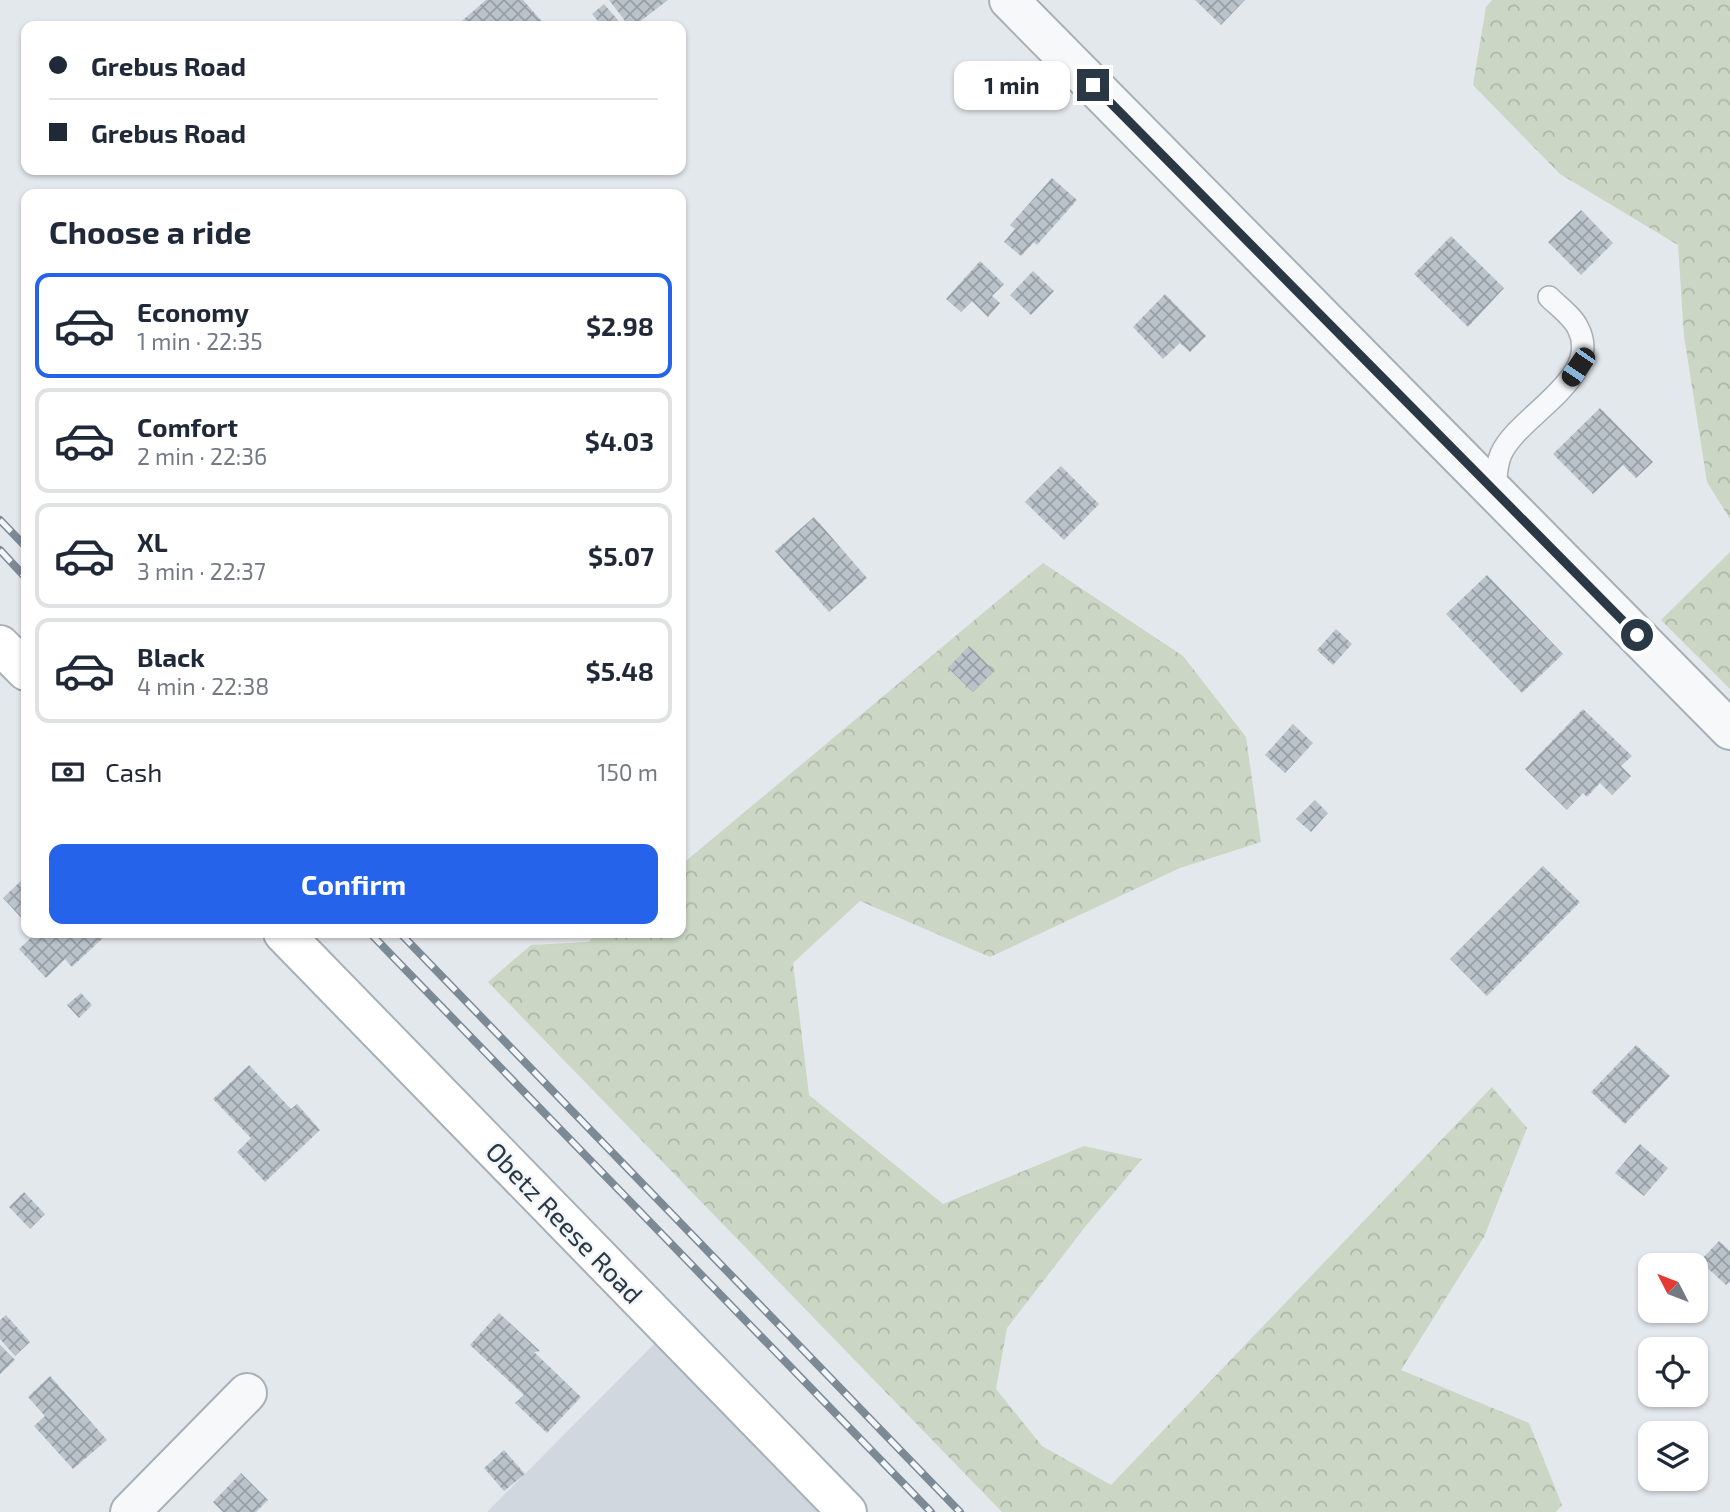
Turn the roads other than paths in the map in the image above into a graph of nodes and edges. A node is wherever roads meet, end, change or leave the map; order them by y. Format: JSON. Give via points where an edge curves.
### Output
{"nodes":[{"id":1,"x":1009,"y":0,"type":"edge"},
{"id":2,"x":1549,"y":297,"type":"dead end"},
{"id":3,"x":1495,"y":491,"type":"junction"},
{"id":4,"x":0,"y":645,"type":"edge"},
{"id":5,"x":21,"y":666,"type":"edge"},
{"id":6,"x":1730,"y":730,"type":"edge"},
{"id":7,"x":288,"y":938,"type":"edge"},
{"id":8,"x":247,"y":1393,"type":"dead end"},
{"id":9,"x":130,"y":1512,"type":"edge"},
{"id":10,"x":847,"y":1512,"type":"edge"}],
"edges":[{"from":1,"to":3,"type":"street"},
{"from":2,"to":3,"type":"lane","via":[[1578,327],[1584,346],[1578,367],[1566,384],[1511,439],[1502,454]]},
{"from":3,"to":6,"type":"street"},
{"from":4,"to":5,"type":"street"},
{"from":7,"to":10,"type":"street","name":"Obetz Reese Road"},
{"from":8,"to":9,"type":"street"}]}
